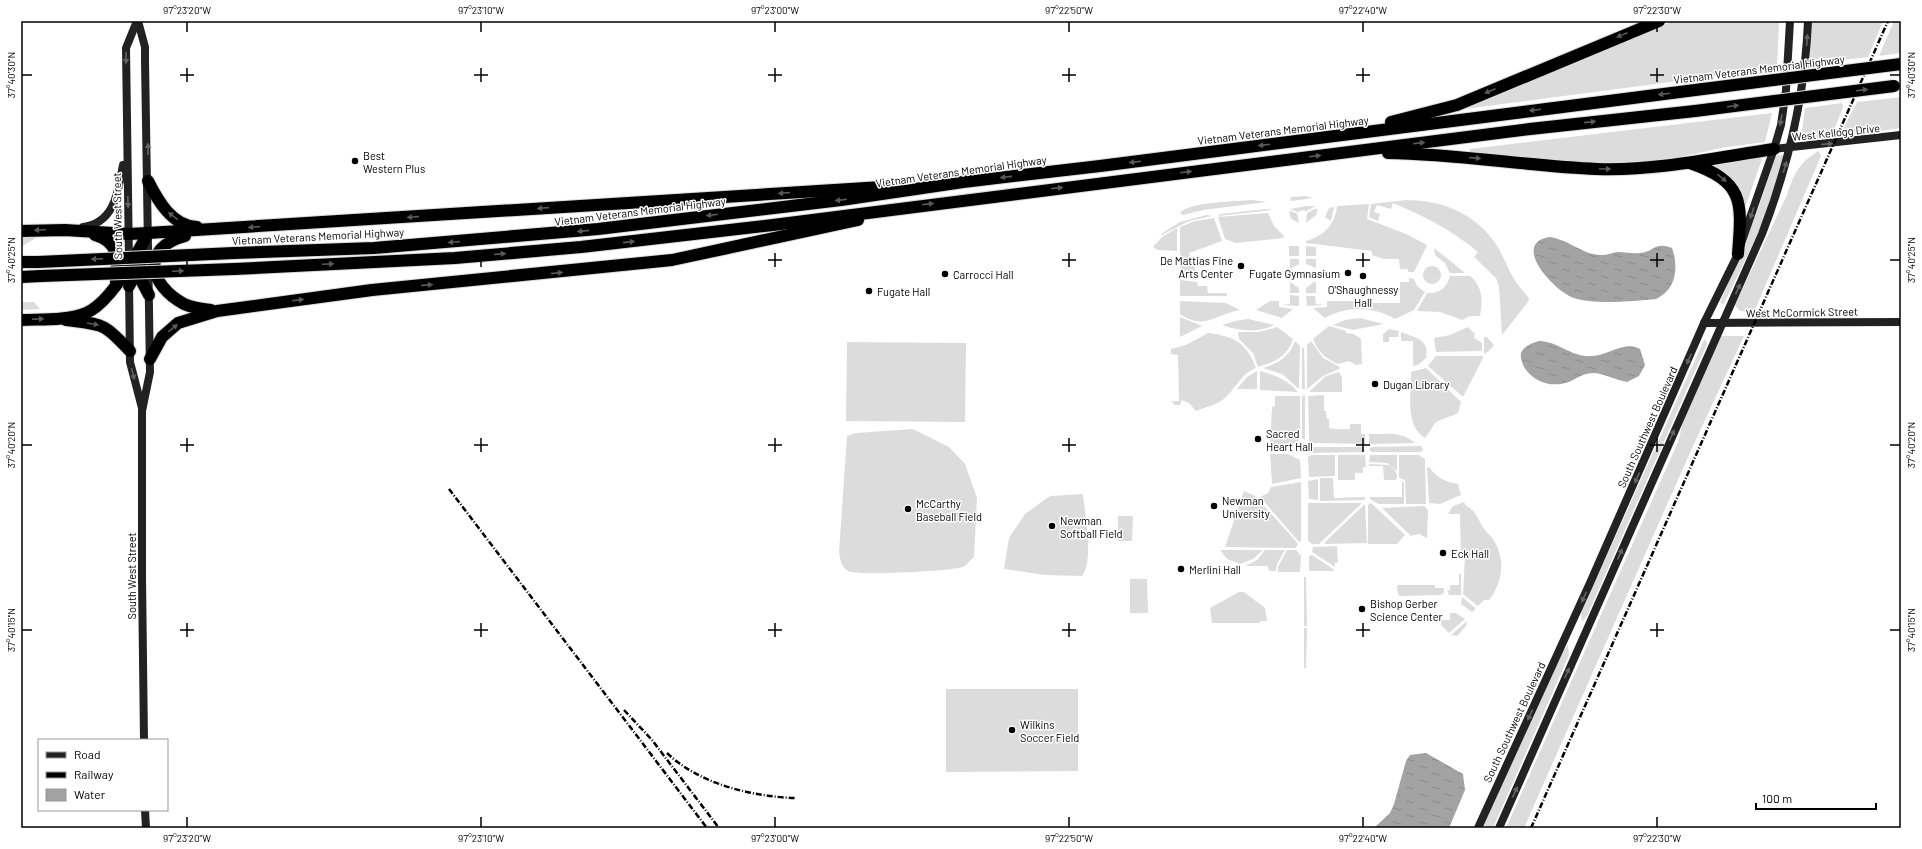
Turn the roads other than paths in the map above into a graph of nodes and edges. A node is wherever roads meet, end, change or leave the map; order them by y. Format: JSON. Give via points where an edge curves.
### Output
{"nodes":[{"id":1,"x":137,"y":21,"type":"edge"},
{"id":2,"x":1659,"y":21,"type":"edge"},
{"id":3,"x":1790,"y":21,"type":"edge"},
{"id":4,"x":1808,"y":21,"type":"edge"},
{"id":5,"x":1901,"y":64,"type":"edge"},
{"id":6,"x":1898,"y":85,"type":"edge"},
{"id":7,"x":1901,"y":135,"type":"edge"},
{"id":8,"x":1316,"y":138,"type":"junction"},
{"id":9,"x":126,"y":147,"type":"junction"},
{"id":10,"x":1791,"y":148,"type":"junction"},
{"id":11,"x":1774,"y":149,"type":"junction"},
{"id":12,"x":1338,"y":153,"type":"junction"},
{"id":13,"x":1687,"y":162,"type":"junction"},
{"id":14,"x":148,"y":181,"type":"junction"},
{"id":15,"x":963,"y":182,"type":"junction"},
{"id":16,"x":889,"y":209,"type":"junction"},
{"id":17,"x":236,"y":228,"type":"junction"},
{"id":18,"x":65,"y":230,"type":"junction"},
{"id":19,"x":81,"y":230,"type":"junction"},
{"id":20,"x":208,"y":230,"type":"junction"},
{"id":21,"x":21,"y":231,"type":"edge"},
{"id":22,"x":148,"y":233,"type":"junction"},
{"id":23,"x":129,"y":237,"type":"junction"},
{"id":24,"x":167,"y":242,"type":"junction"},
{"id":25,"x":112,"y":244,"type":"junction"},
{"id":26,"x":1738,"y":254,"type":"junction"},
{"id":27,"x":21,"y":262,"type":"edge"},
{"id":28,"x":137,"y":264,"type":"junction"},
{"id":29,"x":21,"y":277,"type":"edge"},
{"id":30,"x":116,"y":284,"type":"junction"},
{"id":31,"x":129,"y":286,"type":"joint"},
{"id":32,"x":166,"y":291,"type":"junction"},
{"id":33,"x":149,"y":295,"type":"joint"},
{"id":34,"x":217,"y":311,"type":"junction"},
{"id":35,"x":55,"y":319,"type":"junction"},
{"id":36,"x":21,"y":320,"type":"edge"},
{"id":37,"x":1901,"y":322,"type":"edge"},
{"id":38,"x":1704,"y":324,"type":"junction"},
{"id":39,"x":1723,"y":324,"type":"junction"},
{"id":40,"x":130,"y":351,"type":"junction"},
{"id":41,"x":150,"y":358,"type":"junction"},
{"id":42,"x":142,"y":411,"type":"junction"},
{"id":43,"x":144,"y":739,"type":"edge"},
{"id":44,"x":145,"y":811,"type":"edge"},
{"id":45,"x":146,"y":828,"type":"edge"},
{"id":46,"x":1478,"y":828,"type":"edge"},
{"id":47,"x":1499,"y":828,"type":"edge"}],
"edges":[{"from":1,"to":9,"type":"main road","name":"South West Street","one_way":true,"via":[[126,48]]},
{"from":14,"to":1,"type":"main road","name":"South West Street","one_way":true,"via":[[145,47]]},
{"from":2,"to":8,"type":"highway","one_way":true,"via":[[1457,105]]},
{"from":3,"to":11,"type":"main road","name":"South Southwest Boulevard","one_way":true,"via":[[1786,90]]},
{"from":10,"to":4,"type":"main road","one_way":true,"via":[[1799,108]]},
{"from":5,"to":8,"type":"highway","name":"Vietnam Veterans Memorial Highway","one_way":true,"bridge":true},
{"from":12,"to":6,"type":"highway","one_way":true,"bridge":true},
{"from":10,"to":7,"type":"main road","name":"West Kellogg Drive","one_way":true},
{"from":8,"to":15,"type":"highway","name":"Vietnam Veterans Memorial Highway","one_way":true},
{"from":9,"to":18,"type":"main road","via":[[118,194],[110,211],[94,226]]},
{"from":9,"to":23,"type":"main road","name":"South West Street","one_way":true},
{"from":10,"to":11,"type":"main road","name":"West Kellogg Drive"},
{"from":39,"to":10,"type":"main road","one_way":true,"via":[[1764,228]]},
{"from":11,"to":13,"type":"highway"},
{"from":11,"to":26,"type":"main road","name":"South Southwest Boulevard","one_way":true},
{"from":12,"to":13,"type":"highway","one_way":true,"via":[[1451,155],[1597,169]]},
{"from":16,"to":12,"type":"highway","one_way":true},
{"from":13,"to":26,"type":"highway","one_way":true,"via":[[1710,170],[1723,178],[1736,195],[1740,210]]},
{"from":17,"to":14,"type":"highway","one_way":true,"via":[[187,226],[162,206]]},
{"from":14,"to":22,"type":"main road","name":"South West Street"},
{"from":15,"to":17,"type":"highway","one_way":true},
{"from":15,"to":27,"type":"highway","name":"Vietnam Veterans Memorial Highway","one_way":true,"bridge":true,"via":[[841,200],[590,230],[374,248]]},
{"from":29,"to":16,"type":"highway","one_way":true,"bridge":true,"via":[[447,258],[581,247]]},
{"from":34,"to":16,"type":"highway","one_way":true,"via":[[372,290],[672,260],[848,223]]},
{"from":17,"to":20,"type":"highway"},
{"from":18,"to":19,"type":"highway"},
{"from":18,"to":21,"type":"highway","one_way":true},
{"from":19,"to":23,"type":"highway"},
{"from":19,"to":25,"type":"highway","via":[[104,237]]},
{"from":20,"to":22,"type":"highway"},
{"from":20,"to":24,"type":"highway"},
{"from":22,"to":23,"type":"highway"},
{"from":22,"to":28,"type":"highway"},
{"from":23,"to":28,"type":"highway"},
{"from":24,"to":28,"type":"highway"},
{"from":24,"to":32,"type":"highway","via":[[157,255],[155,268]]},
{"from":25,"to":28,"type":"highway"},
{"from":25,"to":30,"type":"highway","via":[[118,262]]},
{"from":26,"to":38,"type":"main road","name":"South Southwest Boulevard"},
{"from":28,"to":30,"type":"highway"},
{"from":28,"to":31,"type":"highway"},
{"from":28,"to":32,"type":"highway"},
{"from":28,"to":33,"type":"highway"},
{"from":30,"to":35,"type":"highway","via":[[92,309],[85,313]]},
{"from":31,"to":40,"type":"main road","name":"South West Street"},
{"from":32,"to":34,"type":"highway","via":[[189,306]]},
{"from":33,"to":41,"type":"main road","name":"South West Street"},
{"from":41,"to":34,"type":"highway","one_way":true,"via":[[162,336],[178,323]]},
{"from":36,"to":35,"type":"highway","one_way":true},
{"from":35,"to":40,"type":"highway","one_way":true,"via":[[104,326],[114,332]]},
{"from":37,"to":39,"type":"main road","name":"West McCormick Street"},
{"from":38,"to":39,"type":"main road","name":"West McCormick Street"},
{"from":38,"to":46,"type":"main road","name":"South Southwest Boulevard","one_way":true},
{"from":47,"to":39,"type":"main road","one_way":true},
{"from":40,"to":42,"type":"main road","name":"South West Street","one_way":true,"via":[[130,362]]},
{"from":41,"to":42,"type":"main road","name":"South West Street","via":[[150,372]]},
{"from":42,"to":43,"type":"main road","name":"South West Street"},
{"from":44,"to":45,"type":"main road"}]}
